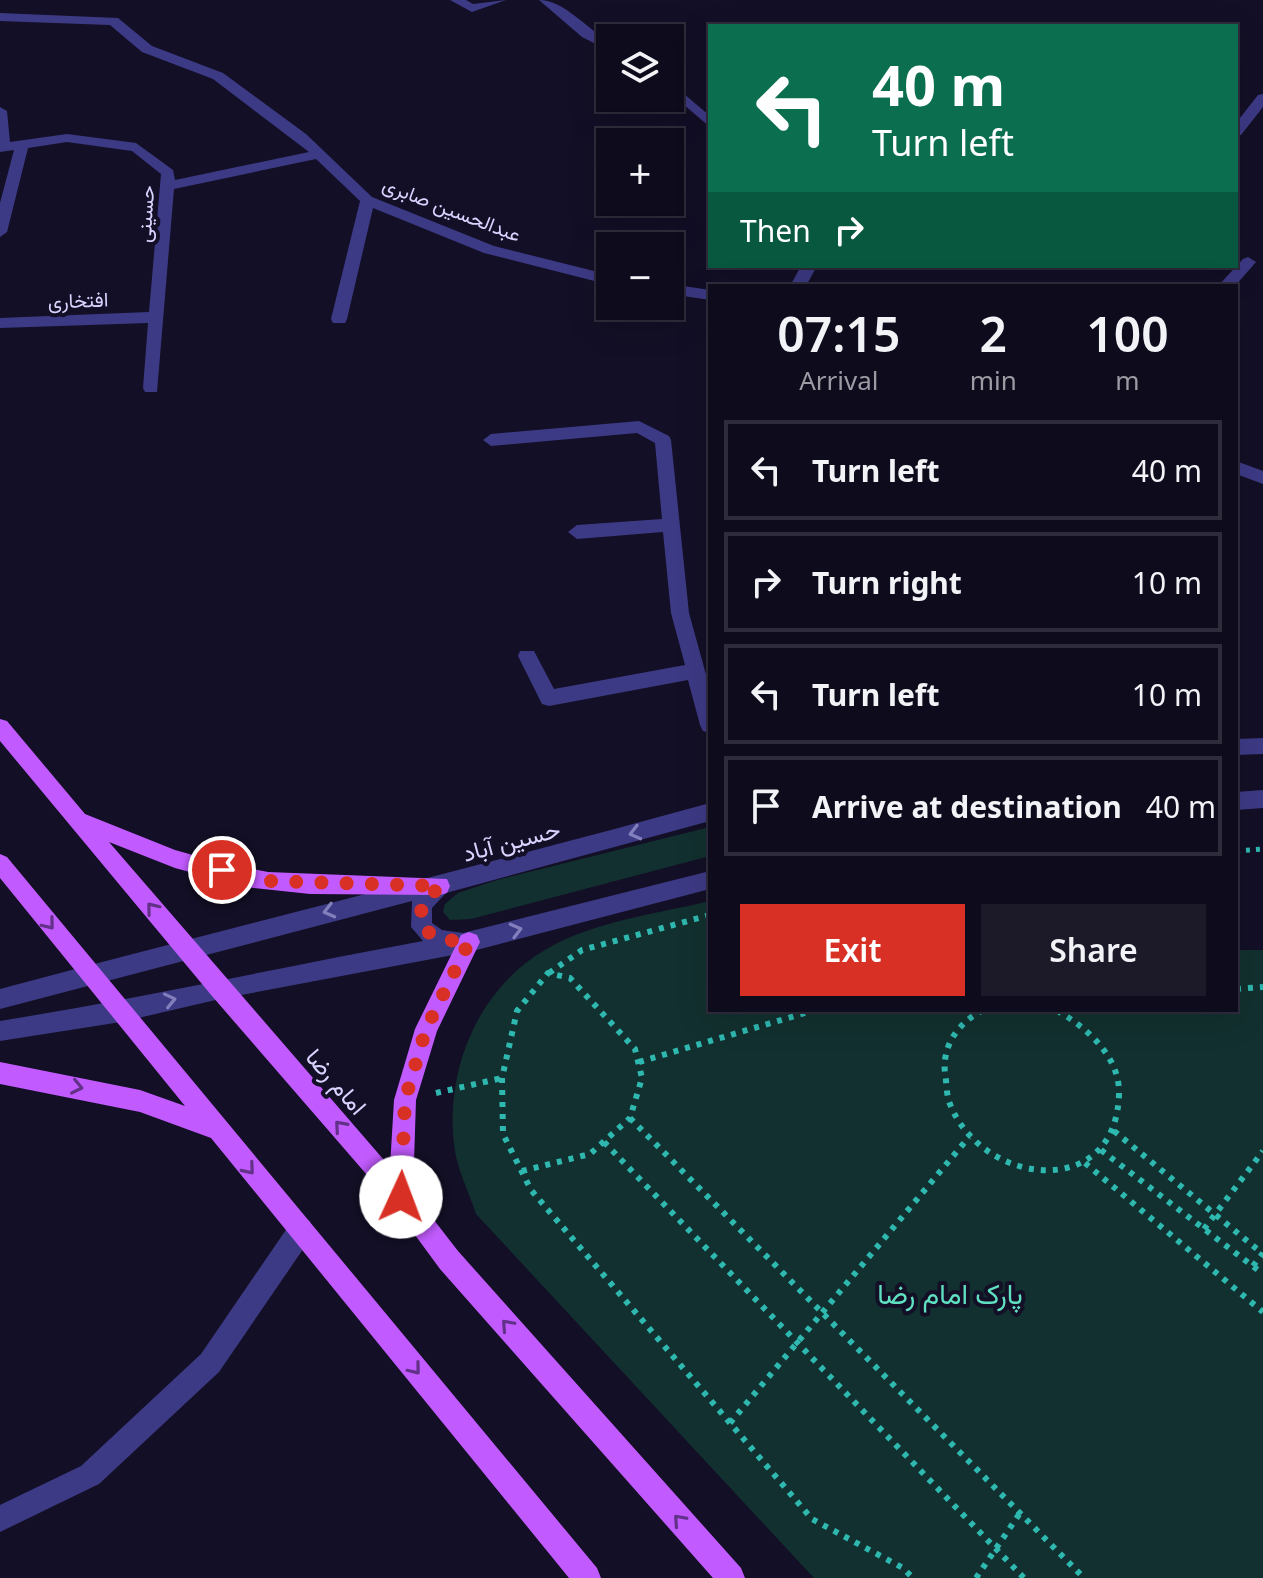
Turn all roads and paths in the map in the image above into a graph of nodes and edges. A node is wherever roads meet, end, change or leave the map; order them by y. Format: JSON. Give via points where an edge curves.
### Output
{"nodes":[{"id":1,"x":456,"y":0,"type":"edge"},
{"id":2,"x":500,"y":0,"type":"edge"},
{"id":3,"x":545,"y":0,"type":"edge"},
{"id":4,"x":0,"y":17,"type":"edge"},
{"id":5,"x":596,"y":39,"type":"edge"},
{"id":6,"x":1263,"y":98,"type":"edge"},
{"id":7,"x":684,"y":99,"type":"edge"},
{"id":8,"x":0,"y":111,"type":"edge"},
{"id":9,"x":708,"y":121,"type":"edge"},
{"id":10,"x":1238,"y":129,"type":"edge"},
{"id":11,"x":22,"y":145,"type":"junction"},
{"id":12,"x":1,"y":148,"type":"edge"},
{"id":13,"x":319,"y":154,"type":"junction"},
{"id":14,"x":167,"y":186,"type":"junction"},
{"id":15,"x":367,"y":200,"type":"junction"},
{"id":16,"x":0,"y":232,"type":"edge"},
{"id":17,"x":1248,"y":262,"type":"dead end"},
{"id":18,"x":596,"y":277,"type":"edge"},
{"id":19,"x":1228,"y":284,"type":"edge"},
{"id":20,"x":684,"y":291,"type":"edge"},
{"id":21,"x":708,"y":295,"type":"edge"},
{"id":22,"x":157,"y":317,"type":"junction"},
{"id":23,"x":339,"y":319,"type":"dead end"},
{"id":24,"x":0,"y":323,"type":"edge"},
{"id":25,"x":151,"y":388,"type":"dead end"},
{"id":26,"x":491,"y":440,"type":"dead end"},
{"id":27,"x":1238,"y":468,"type":"edge"},
{"id":28,"x":1263,"y":478,"type":"edge"},
{"id":29,"x":672,"y":525,"type":"junction"},
{"id":30,"x":577,"y":532,"type":"dead end"},
{"id":31,"x":527,"y":656,"type":"dead end"},
{"id":32,"x":696,"y":671,"type":"junction"},
{"id":33,"x":708,"y":717,"type":"edge"},
{"id":34,"x":0,"y":727,"type":"edge"},
{"id":35,"x":1263,"y":746,"type":"edge"},
{"id":36,"x":1238,"y":747,"type":"edge"},
{"id":37,"x":1263,"y":799,"type":"edge"},
{"id":38,"x":1238,"y":801,"type":"edge"},
{"id":39,"x":708,"y":813,"type":"edge"},
{"id":40,"x":80,"y":819,"type":"junction"},
{"id":41,"x":1263,"y":849,"type":"edge"},
{"id":42,"x":1238,"y":851,"type":"edge"},
{"id":43,"x":0,"y":863,"type":"edge"},
{"id":44,"x":708,"y":881,"type":"edge"},
{"id":45,"x":440,"y":886,"type":"junction"},
{"id":46,"x":708,"y":916,"type":"edge"},
{"id":47,"x":469,"y":942,"type":"junction"},
{"id":48,"x":185,"y":948,"type":"junction"},
{"id":49,"x":89,"y":973,"type":"junction"},
{"id":50,"x":548,"y":973,"type":"junction"},
{"id":51,"x":1263,"y":987,"type":"edge"},
{"id":52,"x":220,"y":989,"type":"junction"},
{"id":53,"x":1238,"y":989,"type":"edge"},
{"id":54,"x":0,"y":999,"type":"edge"},
{"id":55,"x":121,"y":1012,"type":"junction"},
{"id":56,"x":808,"y":1012,"type":"edge"},
{"id":57,"x":979,"y":1012,"type":"edge"},
{"id":58,"x":1060,"y":1012,"type":"edge"},
{"id":59,"x":0,"y":1031,"type":"edge"},
{"id":60,"x":639,"y":1062,"type":"junction"},
{"id":61,"x":0,"y":1073,"type":"edge"},
{"id":62,"x":502,"y":1078,"type":"junction"},
{"id":63,"x":405,"y":1100,"type":"junction"},
{"id":64,"x":630,"y":1118,"type":"junction"},
{"id":65,"x":214,"y":1128,"type":"junction"},
{"id":66,"x":1114,"y":1131,"type":"junction"},
{"id":67,"x":969,"y":1137,"type":"junction"},
{"id":68,"x":604,"y":1142,"type":"junction"},
{"id":69,"x":1101,"y":1150,"type":"junction"},
{"id":70,"x":1263,"y":1151,"type":"edge"},
{"id":71,"x":1085,"y":1163,"type":"junction"},
{"id":72,"x":522,"y":1171,"type":"junction"},
{"id":73,"x":401,"y":1197,"type":"junction"},
{"id":74,"x":1215,"y":1215,"type":"junction"},
{"id":75,"x":1204,"y":1229,"type":"junction"},
{"id":76,"x":301,"y":1230,"type":"junction"},
{"id":77,"x":1263,"y":1253,"type":"edge"},
{"id":78,"x":1253,"y":1266,"type":"junction"},
{"id":79,"x":1263,"y":1274,"type":"edge"},
{"id":80,"x":823,"y":1312,"type":"junction"},
{"id":81,"x":1263,"y":1312,"type":"edge"},
{"id":82,"x":797,"y":1342,"type":"junction"},
{"id":83,"x":730,"y":1423,"type":"junction"},
{"id":84,"x":1020,"y":1513,"type":"junction"},
{"id":85,"x":0,"y":1519,"type":"edge"},
{"id":86,"x":996,"y":1549,"type":"junction"},
{"id":87,"x":587,"y":1578,"type":"edge"},
{"id":88,"x":731,"y":1578,"type":"edge"},
{"id":89,"x":913,"y":1578,"type":"edge"},
{"id":90,"x":976,"y":1578,"type":"edge"},
{"id":91,"x":1024,"y":1578,"type":"edge"},
{"id":92,"x":1084,"y":1578,"type":"edge"}],
"edges":[{"from":1,"to":2,"type":"street","via":[[472,8]]},
{"from":3,"to":5,"type":"street"},
{"from":4,"to":13,"type":"street","name":"عبدالحسین صابری","via":[[113,21],[147,49],[218,76]]},
{"from":6,"to":10,"type":"street"},
{"from":7,"to":9,"type":"street"},
{"from":8,"to":12,"type":"street"},
{"from":11,"to":12,"type":"street","name":"حسینی"},
{"from":11,"to":14,"type":"street","name":"حسینی","via":[[67,138],[136,147],[168,173]]},
{"from":11,"to":16,"type":"street"},
{"from":13,"to":14,"type":"street"},
{"from":13,"to":15,"type":"street","name":"عبدالحسین صابری"},
{"from":14,"to":22,"type":"street","name":"حسینی"},
{"from":15,"to":18,"type":"street","name":"عبدالحسین صابری","via":[[489,250]]},
{"from":15,"to":23,"type":"street"},
{"from":17,"to":19,"type":"street"},
{"from":20,"to":21,"type":"street"},
{"from":22,"to":24,"type":"street","name":"افتخاری"},
{"from":22,"to":25,"type":"street","name":"حسینی"},
{"from":26,"to":29,"type":"street","via":[[639,427],[663,440]]},
{"from":27,"to":28,"type":"street"},
{"from":29,"to":30,"type":"street"},
{"from":29,"to":32,"type":"street","via":[[680,613]]},
{"from":31,"to":32,"type":"street","via":[[549,698]]},
{"from":32,"to":33,"type":"street"},
{"from":34,"to":40,"type":"main road","name":"امام رضا"},
{"from":35,"to":36,"type":"street"},
{"from":37,"to":38,"type":"street"},
{"from":39,"to":45,"type":"street","name":"حسین آباد","one_way":true},
{"from":40,"to":45,"type":"main road","via":[[133,844],[267,881]]},
{"from":48,"to":40,"type":"main road","name":"امام رضا","one_way":true},
{"from":41,"to":42,"type":"path"},
{"from":43,"to":49,"type":"main road","one_way":true},
{"from":47,"to":44,"type":"street","one_way":true},
{"from":45,"to":47,"type":"street","via":[[421,905],[422,927],[437,939]]},
{"from":45,"to":48,"type":"street","name":"حسین آباد","one_way":true},
{"from":46,"to":50,"type":"path","via":[[582,950]]},
{"from":47,"to":52,"type":"street"},
{"from":47,"to":63,"type":"main road","via":[[426,1029]]},
{"from":48,"to":49,"type":"street","name":"حسین آباد"},
{"from":48,"to":52,"type":"main road","name":"امام رضا"},
{"from":49,"to":54,"type":"street","name":"حسین آباد"},
{"from":49,"to":55,"type":"main road"},
{"from":50,"to":60,"type":"path","via":[[570,978],[635,1049]]},
{"from":50,"to":62,"type":"path","via":[[517,1011]]},
{"from":51,"to":53,"type":"path"},
{"from":55,"to":52,"type":"street","one_way":true},
{"from":73,"to":52,"type":"main road","name":"امام رضا","one_way":true},
{"from":55,"to":59,"type":"street"},
{"from":55,"to":65,"type":"main road"},
{"from":56,"to":60,"type":"path"},
{"from":57,"to":67,"type":"path","via":[[956,1032],[945,1055],[943,1083],[951,1112]]},
{"from":58,"to":66,"type":"path","via":[[1094,1037],[1109,1058],[1119,1083]]},
{"from":60,"to":64,"type":"path","via":[[642,1078]]},
{"from":61,"to":65,"type":"main road","one_way":true,"via":[[140,1101]]},
{"from":62,"to":63,"type":"path"},
{"from":62,"to":72,"type":"path","via":[[503,1134]]},
{"from":63,"to":73,"type":"main road"},
{"from":64,"to":68,"type":"path"},
{"from":64,"to":80,"type":"path"},
{"from":65,"to":76,"type":"main road","one_way":true},
{"from":66,"to":69,"type":"path"},
{"from":66,"to":74,"type":"path"},
{"from":67,"to":71,"type":"path","via":[[989,1155],[1038,1172]]},
{"from":67,"to":80,"type":"path"},
{"from":68,"to":72,"type":"path","via":[[590,1154]]},
{"from":68,"to":82,"type":"path"},
{"from":69,"to":71,"type":"path"},
{"from":69,"to":75,"type":"path"},
{"from":70,"to":74,"type":"path"},
{"from":71,"to":81,"type":"path"},
{"from":72,"to":83,"type":"path","via":[[531,1190]]},
{"from":88,"to":73,"type":"main road","name":"امام رضا","one_way":true,"via":[[449,1260]]},
{"from":74,"to":75,"type":"path"},
{"from":74,"to":77,"type":"path"},
{"from":75,"to":78,"type":"path"},
{"from":76,"to":85,"type":"street","via":[[210,1363],[90,1475]]},
{"from":76,"to":87,"type":"main road","one_way":true},
{"from":77,"to":78,"type":"path"},
{"from":78,"to":79,"type":"path"},
{"from":80,"to":82,"type":"path"},
{"from":80,"to":84,"type":"path"},
{"from":82,"to":83,"type":"path"},
{"from":82,"to":86,"type":"path"},
{"from":83,"to":89,"type":"path","via":[[812,1519]]},
{"from":84,"to":86,"type":"path"},
{"from":84,"to":92,"type":"path"},
{"from":86,"to":90,"type":"path"},
{"from":86,"to":91,"type":"path"}]}
